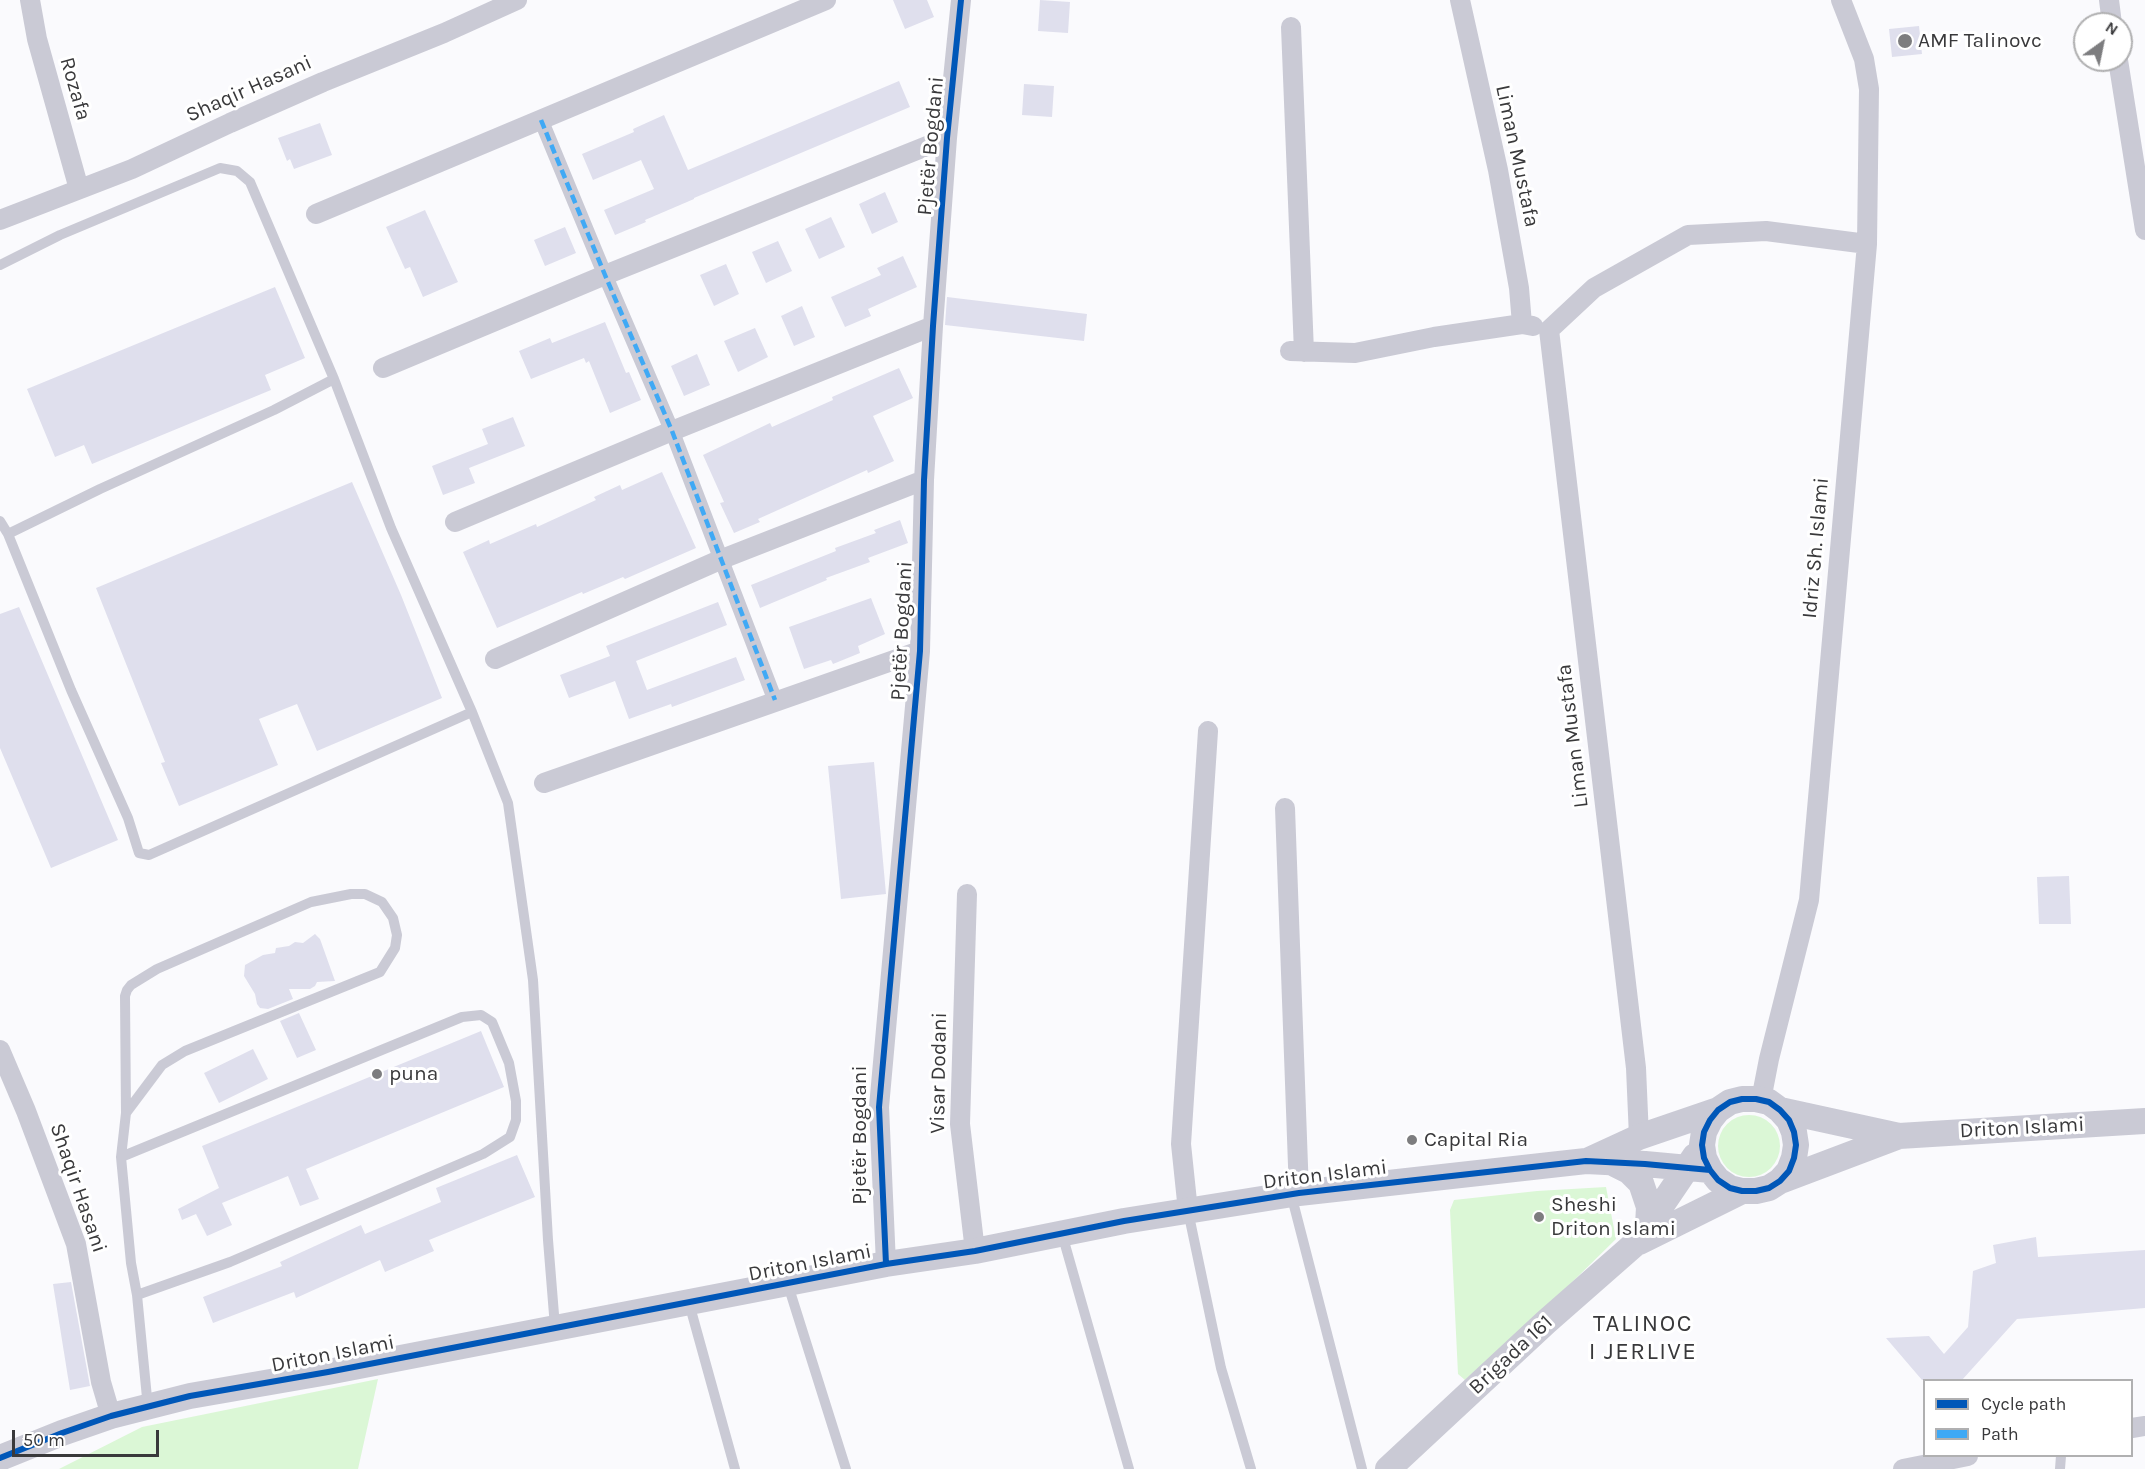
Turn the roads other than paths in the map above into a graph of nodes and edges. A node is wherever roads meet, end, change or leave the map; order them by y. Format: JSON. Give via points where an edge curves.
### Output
{"nodes":[{"id":1,"x":30,"y":0,"type":"edge"},
{"id":2,"x":517,"y":0,"type":"edge"},
{"id":3,"x":826,"y":0,"type":"edge"},
{"id":4,"x":961,"y":0,"type":"edge"},
{"id":5,"x":1460,"y":0,"type":"edge"},
{"id":6,"x":1841,"y":0,"type":"edge"},
{"id":7,"x":1291,"y":27,"type":"dead end"},
{"id":8,"x":2120,"y":72,"type":"edge"},
{"id":9,"x":541,"y":120,"type":"junction"},
{"id":10,"x":947,"y":138,"type":"junction"},
{"id":11,"x":79,"y":189,"type":"junction"},
{"id":12,"x":316,"y":214,"type":"dead end"},
{"id":13,"x":0,"y":220,"type":"edge"},
{"id":14,"x":2145,"y":230,"type":"edge"},
{"id":15,"x":1867,"y":244,"type":"junction"},
{"id":16,"x":0,"y":265,"type":"edge"},
{"id":17,"x":605,"y":275,"type":"junction"},
{"id":18,"x":1522,"y":324,"type":"junction"},
{"id":19,"x":933,"y":326,"type":"junction"},
{"id":20,"x":1549,"y":330,"type":"junction"},
{"id":21,"x":383,"y":368,"type":"dead end"},
{"id":22,"x":334,"y":379,"type":"junction"},
{"id":23,"x":672,"y":431,"type":"junction"},
{"id":24,"x":924,"y":480,"type":"junction"},
{"id":25,"x":0,"y":520,"type":"edge"},
{"id":26,"x":455,"y":522,"type":"dead end"},
{"id":27,"x":8,"y":534,"type":"junction"},
{"id":28,"x":722,"y":559,"type":"junction"},
{"id":29,"x":920,"y":651,"type":"junction"},
{"id":30,"x":495,"y":659,"type":"dead end"},
{"id":31,"x":775,"y":700,"type":"junction"},
{"id":32,"x":472,"y":712,"type":"junction"},
{"id":33,"x":1208,"y":730,"type":"dead end"},
{"id":34,"x":544,"y":783,"type":"dead end"},
{"id":35,"x":1285,"y":808,"type":"dead end"},
{"id":36,"x":967,"y":894,"type":"dead end"},
{"id":37,"x":0,"y":1050,"type":"edge"},
{"id":38,"x":1770,"y":1105,"type":"junction"},
{"id":39,"x":1718,"y":1110,"type":"junction"},
{"id":40,"x":126,"y":1113,"type":"junction"},
{"id":41,"x":2145,"y":1121,"type":"edge"},
{"id":42,"x":1899,"y":1136,"type":"junction"},
{"id":43,"x":1639,"y":1137,"type":"junction"},
{"id":44,"x":121,"y":1157,"type":"junction"},
{"id":45,"x":1586,"y":1161,"type":"junction"},
{"id":46,"x":1612,"y":1163,"type":"junction"},
{"id":47,"x":1699,"y":1169,"type":"junction"},
{"id":48,"x":1780,"y":1181,"type":"junction"},
{"id":49,"x":1742,"y":1191,"type":"junction"},
{"id":50,"x":1295,"y":1193,"type":"junction"},
{"id":51,"x":1188,"y":1211,"type":"junction"},
{"id":52,"x":1062,"y":1234,"type":"junction"},
{"id":53,"x":1642,"y":1234,"type":"junction"},
{"id":54,"x":975,"y":1251,"type":"junction"},
{"id":55,"x":886,"y":1264,"type":"junction"},
{"id":56,"x":788,"y":1285,"type":"junction"},
{"id":57,"x":137,"y":1295,"type":"junction"},
{"id":58,"x":689,"y":1302,"type":"junction"},
{"id":59,"x":555,"y":1328,"type":"junction"},
{"id":60,"x":148,"y":1408,"type":"junction"},
{"id":61,"x":111,"y":1416,"type":"junction"},
{"id":62,"x":1959,"y":1457,"type":"edge"},
{"id":63,"x":0,"y":1458,"type":"edge"},
{"id":64,"x":1392,"y":1468,"type":"edge"},
{"id":65,"x":735,"y":1469,"type":"edge"},
{"id":66,"x":846,"y":1469,"type":"edge"},
{"id":67,"x":1129,"y":1469,"type":"edge"},
{"id":68,"x":1251,"y":1469,"type":"edge"},
{"id":69,"x":1362,"y":1469,"type":"edge"},
{"id":70,"x":1903,"y":1469,"type":"edge"}],
"edges":[{"from":1,"to":11,"type":"street","name":"Rozafa","via":[[37,39]]},
{"from":2,"to":11,"type":"street","name":"Shaqir Hasani"},
{"from":3,"to":9,"type":"street"},
{"from":4,"to":10,"type":"street","name":"Pjetër Bogdani"},
{"from":5,"to":18,"type":"street","name":"Liman Mustafa","via":[[1498,170]]},
{"from":6,"to":15,"type":"street","name":"Idriz Sh. Islami","via":[[1864,59],[1869,89]]},
{"from":7,"to":18,"type":"street","via":[[1297,351],[1355,353],[1434,336]]},
{"from":8,"to":14,"type":"street"},
{"from":9,"to":12,"type":"street"},
{"from":9,"to":17,"type":"street"},
{"from":10,"to":17,"type":"street"},
{"from":10,"to":19,"type":"street","name":"Pjetër Bogdani"},
{"from":11,"to":13,"type":"street","name":"Shaqir Hasani"},
{"from":15,"to":20,"type":"street","via":[[1766,231],[1688,236],[1594,288]]},
{"from":15,"to":38,"type":"street","name":"Idriz Sh. Islami","via":[[1809,900],[1768,1059]]},
{"from":16,"to":22,"type":"lane","via":[[60,235],[220,168],[237,171],[250,182]]},
{"from":17,"to":21,"type":"street"},
{"from":17,"to":23,"type":"street"},
{"from":18,"to":20,"type":"street"},
{"from":19,"to":23,"type":"street"},
{"from":19,"to":24,"type":"street","name":"Pjetër Bogdani"},
{"from":20,"to":43,"type":"street","name":"Liman Mustafa","via":[[1636,1068]]},
{"from":22,"to":27,"type":"lane"},
{"from":22,"to":32,"type":"lane","via":[[391,528]]},
{"from":23,"to":26,"type":"street"},
{"from":23,"to":28,"type":"street"},
{"from":24,"to":28,"type":"street"},
{"from":24,"to":29,"type":"street","name":"Pjetër Bogdani"},
{"from":25,"to":27,"type":"lane"},
{"from":27,"to":32,"type":"lane","via":[[128,818],[139,853],[149,855]]},
{"from":28,"to":30,"type":"street"},
{"from":28,"to":31,"type":"street"},
{"from":29,"to":31,"type":"street"},
{"from":29,"to":55,"type":"street","name":"Pjetër Bogdani","via":[[879,1107]]},
{"from":31,"to":34,"type":"street"},
{"from":32,"to":59,"type":"lane","via":[[508,803],[533,980]]},
{"from":33,"to":51,"type":"street","via":[[1181,1144]]},
{"from":35,"to":50,"type":"street","name":"Driton Islami"},
{"from":36,"to":54,"type":"street","name":"Visar Dodani","via":[[960,1124]]},
{"from":37,"to":61,"type":"street","name":"Shaqir Hasani","via":[[76,1244],[101,1382]]},
{"from":38,"to":39,"type":"street","name":"Driton Islami","via":[[1742,1099]]},
{"from":38,"to":42,"type":"street","name":"Driton Islami"},
{"from":38,"to":48,"type":"street","via":[[1791,1126],[1796,1145],[1789,1171]]},
{"from":39,"to":43,"type":"street","name":"Driton Islami"},
{"from":39,"to":47,"type":"street","via":[[1704,1132],[1704,1158]]},
{"from":40,"to":40,"type":"lane","via":[[162,1065],[185,1051],[380,972],[395,948],[397,935],[393,918],[382,902],[365,894],[311,902],[157,969],[131,985],[125,996]]},
{"from":40,"to":44,"type":"lane"},
{"from":41,"to":42,"type":"street","name":"Driton Islami"},
{"from":42,"to":48,"type":"street","name":"Driton Islami"},
{"from":43,"to":45,"type":"street","name":"Driton Islami"},
{"from":44,"to":57,"type":"lane"},
{"from":44,"to":57,"type":"lane","via":[[462,1017],[481,1015],[492,1022],[509,1064],[516,1120],[510,1137],[483,1155],[230,1262]]},
{"from":45,"to":46,"type":"street","name":"Driton Islami"},
{"from":45,"to":50,"type":"street","name":"Driton Islami"},
{"from":46,"to":47,"type":"street","name":"Driton Islami"},
{"from":46,"to":53,"type":"street","via":[[1629,1171],[1641,1183],[1649,1207]]},
{"from":47,"to":49,"type":"street"},
{"from":47,"to":53,"type":"street","name":"Brigada 161"},
{"from":48,"to":49,"type":"street","name":"Driton Islami","via":[[1762,1190]]},
{"from":49,"to":53,"type":"street","name":"Brigada 161"},
{"from":50,"to":51,"type":"street","name":"Driton Islami"},
{"from":50,"to":69,"type":"lane"},
{"from":51,"to":52,"type":"street","name":"Driton Islami"},
{"from":51,"to":68,"type":"lane","via":[[1221,1368]]},
{"from":52,"to":54,"type":"street","name":"Driton Islami"},
{"from":52,"to":67,"type":"lane"},
{"from":53,"to":64,"type":"street","name":"Brigada 161"},
{"from":54,"to":55,"type":"street","name":"Driton Islami"},
{"from":55,"to":56,"type":"street","name":"Driton Islami"},
{"from":56,"to":58,"type":"street","name":"Driton Islami"},
{"from":56,"to":66,"type":"lane"},
{"from":57,"to":60,"type":"lane"},
{"from":58,"to":59,"type":"street","name":"Driton Islami"},
{"from":58,"to":65,"type":"lane"},
{"from":59,"to":60,"type":"street","name":"Driton Islami","via":[[190,1396]]},
{"from":60,"to":61,"type":"street","name":"Driton Islami"},
{"from":61,"to":63,"type":"street","name":"Driton Islami"},
{"from":62,"to":70,"type":"street"}]}
